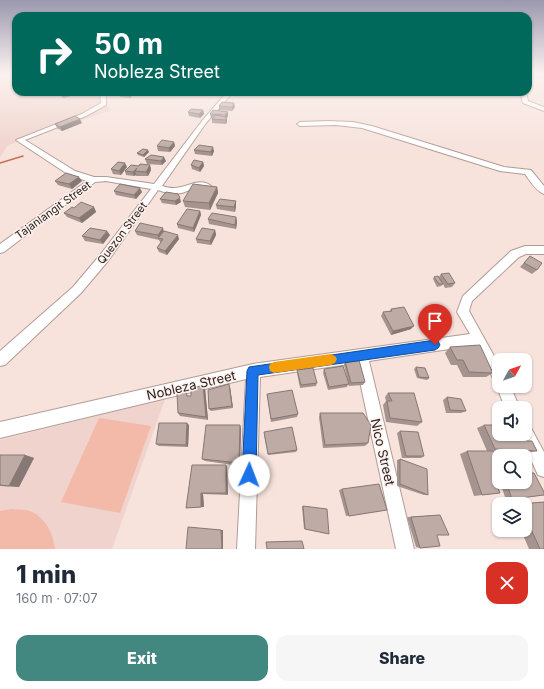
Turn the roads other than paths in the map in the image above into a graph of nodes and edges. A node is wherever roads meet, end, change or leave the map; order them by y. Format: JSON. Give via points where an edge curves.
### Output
{"nodes":[{"id":1,"x":104,"y":99,"type":"edge"},
{"id":2,"x":223,"y":99,"type":"edge"},
{"id":3,"x":524,"y":99,"type":"edge"},
{"id":4,"x":544,"y":109,"type":"edge"},
{"id":5,"x":300,"y":124,"type":"dead end"},
{"id":6,"x":523,"y":163,"type":"dead end"},
{"id":7,"x":528,"y":172,"type":"junction"},
{"id":8,"x":93,"y":180,"type":"junction"},
{"id":9,"x":157,"y":187,"type":"junction"},
{"id":10,"x":214,"y":187,"type":"edge"},
{"id":11,"x":544,"y":190,"type":"edge"},
{"id":12,"x":0,"y":249,"type":"edge"},
{"id":13,"x":544,"y":250,"type":"edge"},
{"id":14,"x":479,"y":339,"type":"junction"},
{"id":15,"x":360,"y":355,"type":"junction"},
{"id":16,"x":0,"y":360,"type":"edge"},
{"id":17,"x":492,"y":365,"type":"edge"},
{"id":18,"x":253,"y":371,"type":"junction"},
{"id":19,"x":0,"y":430,"type":"edge"},
{"id":20,"x":530,"y":441,"type":"edge"},
{"id":21,"x":544,"y":469,"type":"edge"},
{"id":22,"x":246,"y":549,"type":"edge"},
{"id":23,"x":405,"y":549,"type":"edge"}],
"edges":[{"from":1,"to":8,"type":"street","via":[[104,104],[84,115],[20,140],[72,173]]},
{"from":2,"to":9,"type":"street","name":"Quezon Street"},
{"from":3,"to":4,"type":"street","via":[[525,102]]},
{"from":5,"to":7,"type":"street","via":[[351,123],[503,169]]},
{"from":6,"to":7,"type":"street"},
{"from":7,"to":11,"type":"street"},
{"from":8,"to":9,"type":"street","name":"Tajanlangit Street","via":[[106,179]]},
{"from":8,"to":12,"type":"street","name":"Tajanlangit Street"},
{"from":9,"to":10,"type":"street","name":"Tajanlangit Street","via":[[170,191],[194,185]]},
{"from":9,"to":16,"type":"street","name":"Quezon Street","via":[[77,290]]},
{"from":13,"to":14,"type":"street","via":[[525,250],[515,254],[467,299],[463,312]]},
{"from":14,"to":15,"type":"street","name":"Nobleza Street"},
{"from":14,"to":17,"type":"street"},
{"from":15,"to":18,"type":"street","name":"Nobleza Street"},
{"from":15,"to":23,"type":"street","name":"Nico Street"},
{"from":18,"to":19,"type":"street","name":"Nobleza Street"},
{"from":18,"to":22,"type":"street"},
{"from":20,"to":21,"type":"street"}]}
